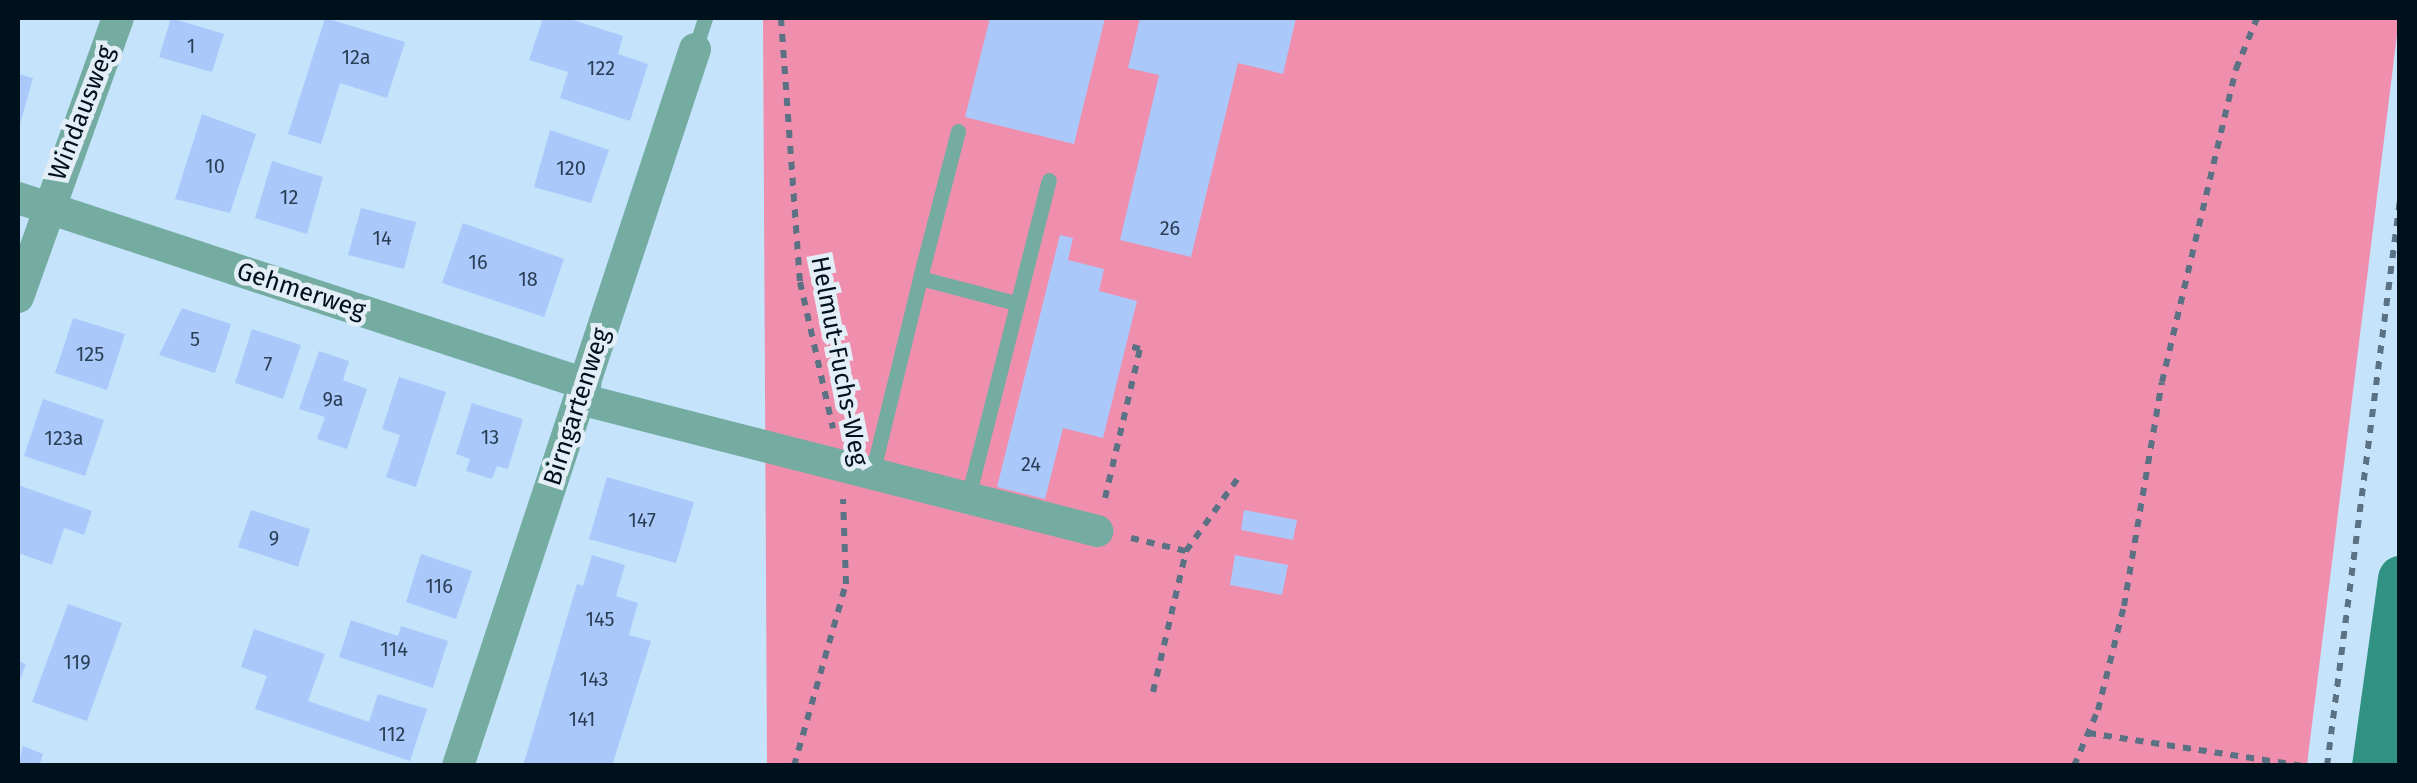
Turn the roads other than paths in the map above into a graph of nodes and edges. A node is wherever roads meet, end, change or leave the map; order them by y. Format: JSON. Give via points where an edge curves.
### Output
{"nodes":[{"id":1,"x":118,"y":18,"type":"edge"},
{"id":2,"x":700,"y":33,"type":"edge"},
{"id":3,"x":958,"y":132,"type":"dead end"},
{"id":4,"x":1049,"y":180,"type":"dead end"},
{"id":5,"x":32,"y":204,"type":"edge"},
{"id":6,"x":920,"y":278,"type":"junction"},
{"id":7,"x":18,"y":297,"type":"edge"},
{"id":8,"x":1016,"y":303,"type":"junction"},
{"id":9,"x":582,"y":391,"type":"junction"},
{"id":10,"x":856,"y":470,"type":"junction"},
{"id":11,"x":968,"y":497,"type":"junction"},
{"id":12,"x":1098,"y":531,"type":"road end"},
{"id":13,"x":2400,"y":578,"type":"edge"},
{"id":14,"x":458,"y":766,"type":"edge"},
{"id":15,"x":2374,"y":766,"type":"edge"}],
"edges":[{"from":1,"to":5,"type":"street","name":"Windausweg"},
{"from":2,"to":9,"type":"street","name":"Birngartenweg"},
{"from":3,"to":6,"type":"lane"},
{"from":4,"to":8,"type":"lane"},
{"from":5,"to":7,"type":"street","name":"Windausweg"},
{"from":5,"to":9,"type":"street","name":"Gehmerweg"},
{"from":6,"to":8,"type":"lane"},
{"from":6,"to":10,"type":"lane"},
{"from":8,"to":11,"type":"lane"},
{"from":9,"to":10,"type":"street","name":"Gehmerweg"},
{"from":9,"to":14,"type":"street","name":"Birngartenweg"},
{"from":10,"to":11,"type":"street","name":"Gehmerweg"},
{"from":11,"to":12,"type":"street","name":"Gehmerweg"},
{"from":13,"to":15,"type":"main road"}]}
